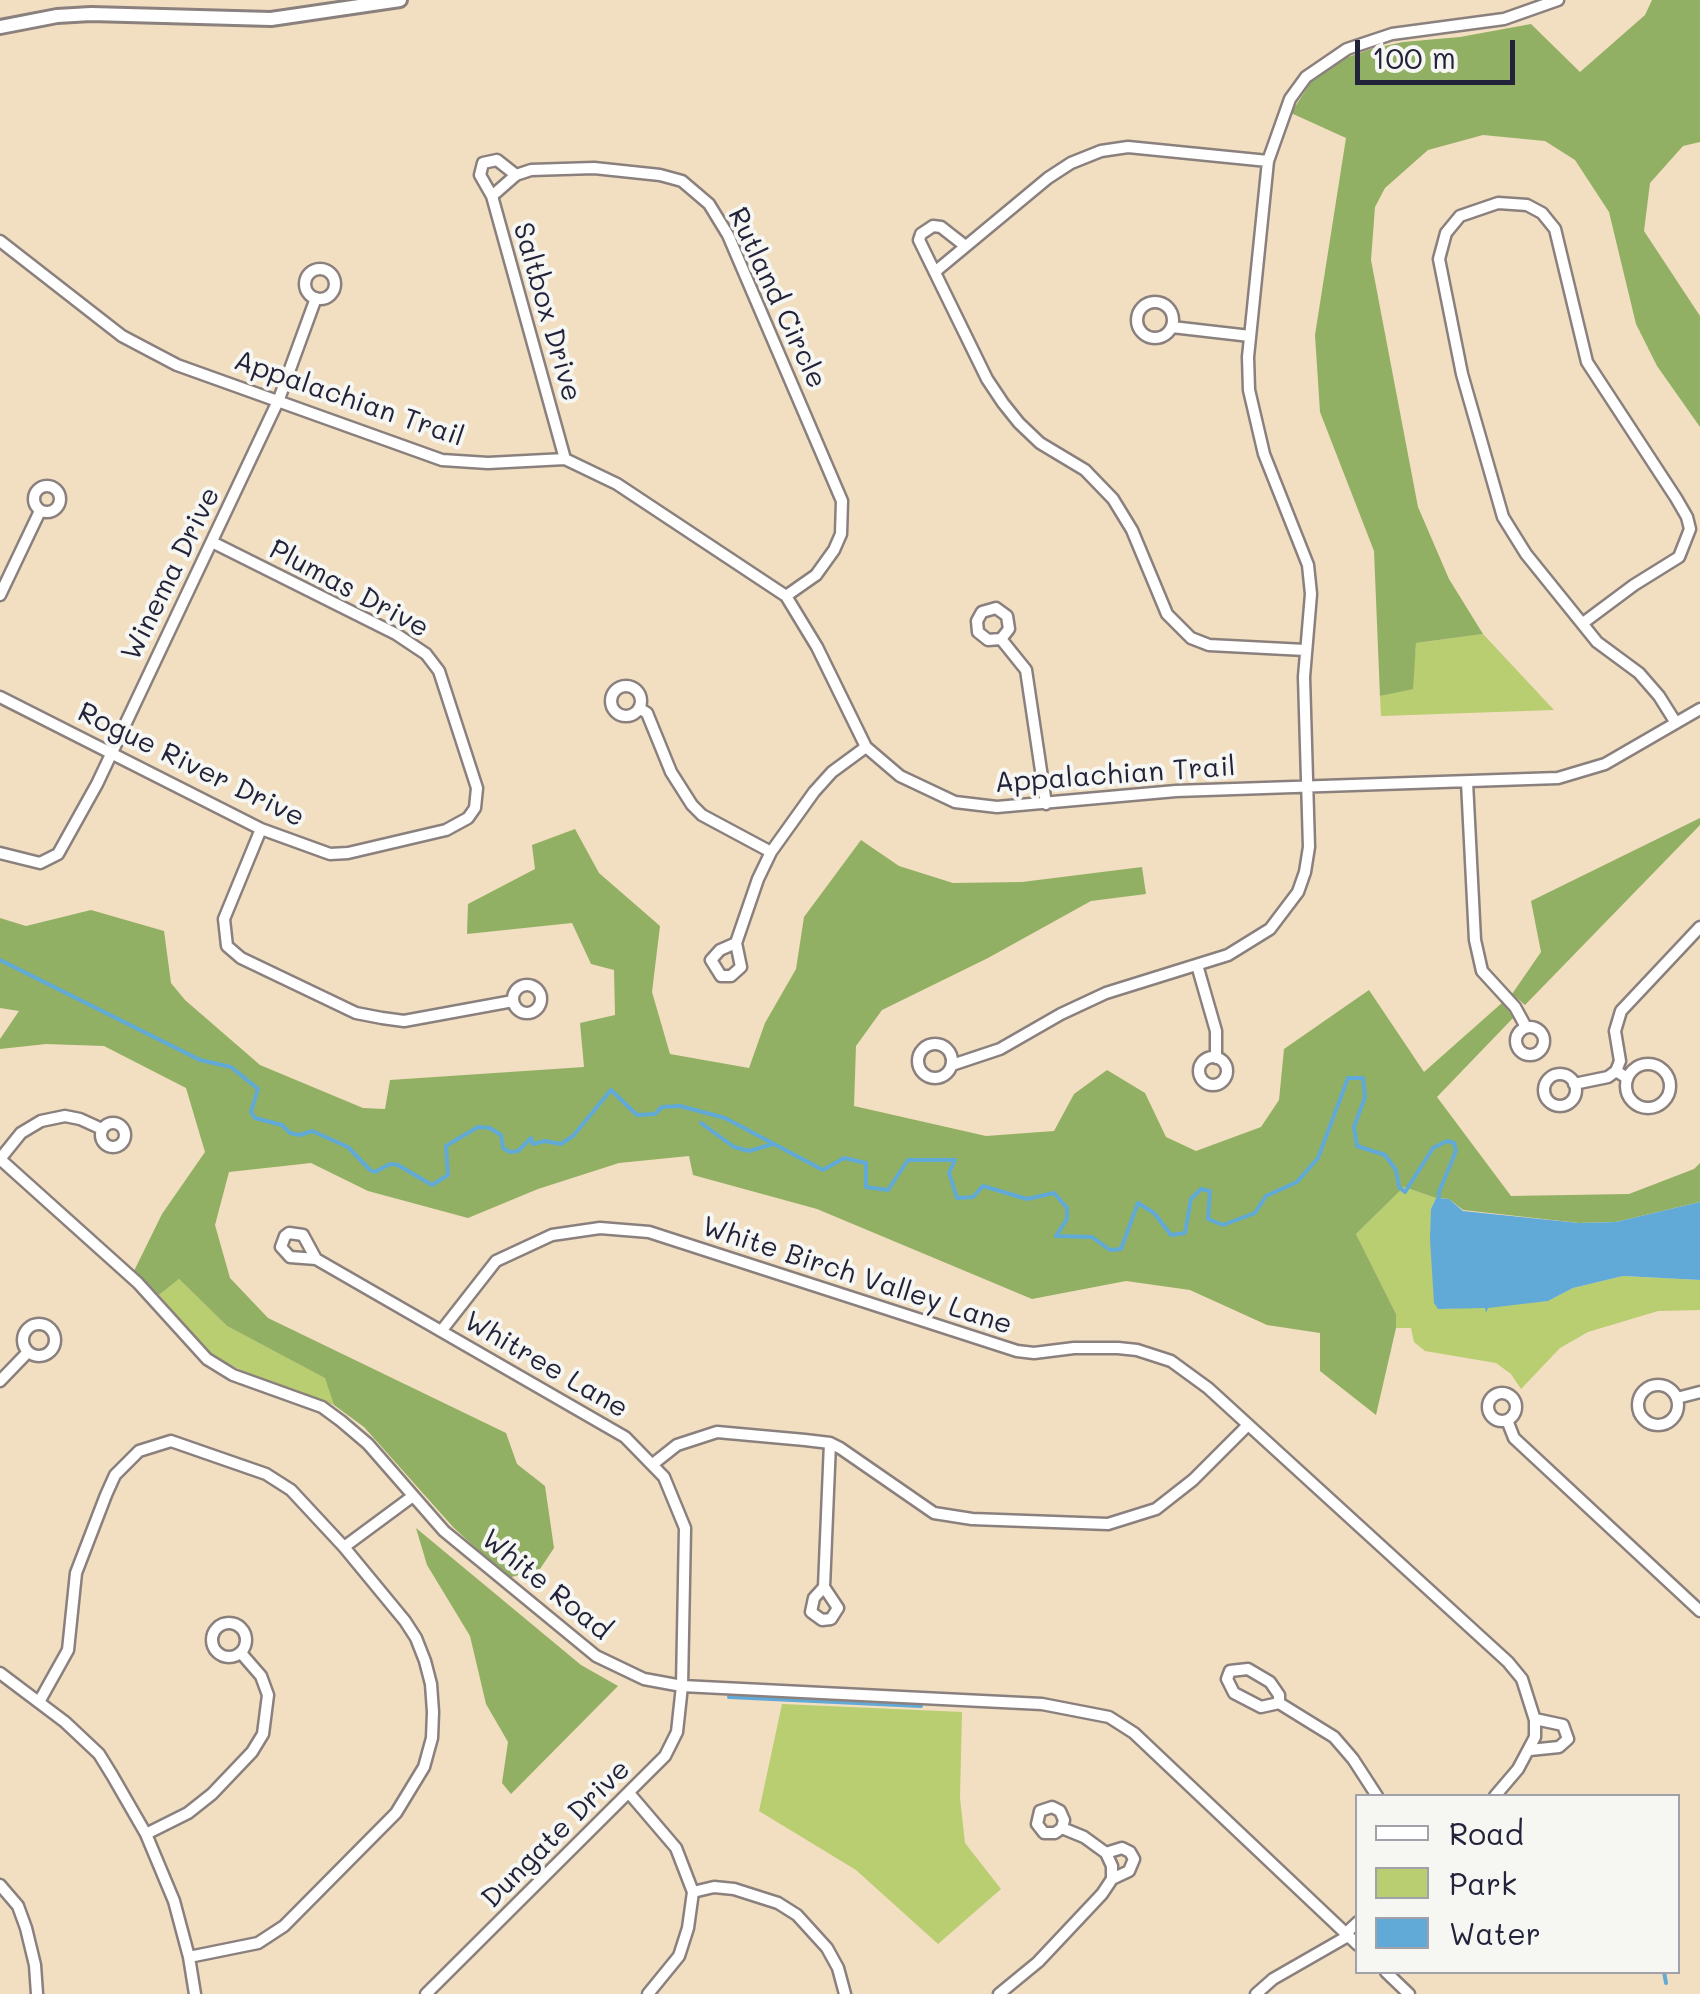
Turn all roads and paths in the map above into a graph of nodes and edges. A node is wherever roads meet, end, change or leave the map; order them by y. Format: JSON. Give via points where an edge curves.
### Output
{"nodes":[{"id":1,"x":400,"y":0,"type":"edge"},
{"id":2,"x":1558,"y":0,"type":"edge"},
{"id":3,"x":0,"y":27,"type":"edge"},
{"id":4,"x":1268,"y":161,"type":"junction"},
{"id":5,"x":511,"y":178,"type":"junction"},
{"id":6,"x":492,"y":196,"type":"junction"},
{"id":7,"x":0,"y":240,"type":"edge"},
{"id":8,"x":964,"y":245,"type":"junction"},
{"id":9,"x":936,"y":271,"type":"junction"},
{"id":10,"x":316,"y":298,"type":"dead end"},
{"id":11,"x":1172,"y":326,"type":"dead end"},
{"id":12,"x":1250,"y":336,"type":"junction"},
{"id":13,"x":278,"y":399,"type":"junction"},
{"id":14,"x":565,"y":459,"type":"junction"},
{"id":15,"x":40,"y":511,"type":"dead end"},
{"id":16,"x":212,"y":542,"type":"junction"},
{"id":17,"x":0,"y":595,"type":"edge"},
{"id":18,"x":786,"y":596,"type":"junction"},
{"id":19,"x":1584,"y":623,"type":"junction"},
{"id":20,"x":1001,"y":639,"type":"dead end"},
{"id":21,"x":1304,"y":650,"type":"junction"},
{"id":22,"x":0,"y":698,"type":"edge"},
{"id":23,"x":640,"y":708,"type":"dead end"},
{"id":24,"x":1700,"y":709,"type":"edge"},
{"id":25,"x":1676,"y":723,"type":"junction"},
{"id":26,"x":866,"y":747,"type":"junction"},
{"id":27,"x":110,"y":752,"type":"junction"},
{"id":28,"x":1468,"y":782,"type":"junction"},
{"id":29,"x":1308,"y":786,"type":"junction"},
{"id":30,"x":1046,"y":804,"type":"junction"},
{"id":31,"x":475,"y":808,"type":"joint"},
{"id":32,"x":262,"y":829,"type":"junction"},
{"id":33,"x":771,"y":852,"type":"junction"},
{"id":34,"x":0,"y":853,"type":"edge"},
{"id":35,"x":1700,"y":927,"type":"edge"},
{"id":36,"x":736,"y":943,"type":"dead end"},
{"id":37,"x":1197,"y":965,"type":"junction"},
{"id":38,"x":513,"y":1001,"type":"dead end"},
{"id":39,"x":1526,"y":1027,"type":"dead end"},
{"id":40,"x":1216,"y":1058,"type":"dead end"},
{"id":41,"x":952,"y":1064,"type":"dead end"},
{"id":42,"x":1616,"y":1071,"type":"junction"},
{"id":43,"x":1628,"y":1078,"type":"junction"},
{"id":44,"x":1574,"y":1084,"type":"dead end"},
{"id":45,"x":102,"y":1129,"type":"dead end"},
{"id":46,"x":0,"y":1159,"type":"edge"},
{"id":47,"x":316,"y":1259,"type":"dead end"},
{"id":48,"x":442,"y":1330,"type":"junction"},
{"id":49,"x":28,"y":1352,"type":"dead end"},
{"id":50,"x":0,"y":1382,"type":"edge"},
{"id":51,"x":1700,"y":1392,"type":"edge"},
{"id":52,"x":1676,"y":1398,"type":"dead end"},
{"id":53,"x":1507,"y":1420,"type":"dead end"},
{"id":54,"x":1248,"y":1426,"type":"junction"},
{"id":55,"x":830,"y":1443,"type":"junction"},
{"id":56,"x":653,"y":1464,"type":"junction"},
{"id":57,"x":413,"y":1496,"type":"junction"},
{"id":58,"x":344,"y":1547,"type":"junction"},
{"id":59,"x":824,"y":1587,"type":"dead end"},
{"id":60,"x":1700,"y":1611,"type":"edge"},
{"id":61,"x":241,"y":1653,"type":"dead end"},
{"id":62,"x":0,"y":1673,"type":"edge"},
{"id":63,"x":682,"y":1686,"type":"junction"},
{"id":64,"x":39,"y":1702,"type":"junction"},
{"id":65,"x":1279,"y":1703,"type":"junction"},
{"id":66,"x":1535,"y":1719,"type":"junction"},
{"id":67,"x":1530,"y":1750,"type":"junction"},
{"id":68,"x":629,"y":1793,"type":"junction"},
{"id":69,"x":1376,"y":1794,"type":"edge"},
{"id":70,"x":1497,"y":1794,"type":"edge"},
{"id":71,"x":1062,"y":1828,"type":"dead end"},
{"id":72,"x":146,"y":1834,"type":"junction"},
{"id":73,"x":1106,"y":1853,"type":"junction"},
{"id":74,"x":1112,"y":1879,"type":"junction"},
{"id":75,"x":0,"y":1886,"type":"edge"},
{"id":76,"x":694,"y":1892,"type":"junction"},
{"id":77,"x":1353,"y":1940,"type":"edge"},
{"id":78,"x":189,"y":1956,"type":"junction"},
{"id":79,"x":1388,"y":1974,"type":"edge"},
{"id":80,"x":37,"y":1994,"type":"edge"},
{"id":81,"x":195,"y":1994,"type":"edge"},
{"id":82,"x":426,"y":1994,"type":"edge"},
{"id":83,"x":648,"y":1994,"type":"edge"},
{"id":84,"x":844,"y":1994,"type":"edge"},
{"id":85,"x":999,"y":1994,"type":"edge"},
{"id":86,"x":1256,"y":1994,"type":"edge"},
{"id":87,"x":1409,"y":1994,"type":"edge"}],
"edges":[{"from":1,"to":3,"type":"street","via":[[271,19],[91,14]]},
{"from":2,"to":4,"type":"street","via":[[1504,19],[1392,34],[1346,49],[1306,77],[1290,99]]},
{"from":4,"to":8,"type":"street","via":[[1128,147],[1102,151],[1048,178]]},
{"from":4,"to":12,"type":"street"},
{"from":5,"to":6,"type":"street","name":"Saltbox Drive"},
{"from":5,"to":6,"type":"street","name":"Rutland Circle","via":[[496,160],[483,163],[480,175]]},
{"from":5,"to":18,"type":"street","name":"Rutland Circle","via":[[531,170],[594,168],[660,175],[699,193],[720,221],[842,501],[842,534],[834,550],[816,575]]},
{"from":6,"to":14,"type":"street","name":"Saltbox Drive"},
{"from":7,"to":13,"type":"street","name":"Appalachian Trail","via":[[148,351]]},
{"from":8,"to":9,"type":"street"},
{"from":8,"to":9,"type":"street","via":[[941,227],[920,234]]},
{"from":9,"to":21,"type":"street","via":[[988,380],[1018,424],[1113,498],[1179,629],[1209,645]]},
{"from":10,"to":13,"type":"street","name":"Winema Drive"},
{"from":11,"to":12,"type":"street"},
{"from":12,"to":21,"type":"street","via":[[1250,390],[1264,454],[1308,565],[1312,594]]},
{"from":13,"to":14,"type":"street","name":"Appalachian Trail","via":[[442,460]]},
{"from":13,"to":16,"type":"street","name":"Winema Drive"},
{"from":14,"to":18,"type":"street","name":"Appalachian Trail","via":[[616,484]]},
{"from":15,"to":17,"type":"street"},
{"from":16,"to":27,"type":"street","name":"Winema Drive"},
{"from":16,"to":31,"type":"street","name":"Plumas Drive","via":[[426,654],[439,671],[477,788]]},
{"from":18,"to":26,"type":"street","name":"Appalachian Trail"},
{"from":19,"to":19,"type":"street","via":[[1526,554],[1504,516],[1462,374],[1440,259],[1451,226],[1483,206],[1527,206],[1555,229],[1587,362],[1687,517],[1688,539],[1678,557]]},
{"from":19,"to":25,"type":"street","via":[[1597,642],[1638,673]]},
{"from":20,"to":30,"type":"street","via":[[1026,670]]},
{"from":21,"to":29,"type":"street"},
{"from":22,"to":27,"type":"street","name":"Rogue River Drive"},
{"from":23,"to":33,"type":"street","via":[[692,805]]},
{"from":24,"to":25,"type":"street","name":"Appalachian Trail"},
{"from":25,"to":28,"type":"street","name":"Appalachian Trail","via":[[1575,775]]},
{"from":26,"to":30,"type":"street","name":"Appalachian Trail","via":[[900,776],[955,802]]},
{"from":26,"to":33,"type":"street","via":[[832,772]]},
{"from":27,"to":32,"type":"street","name":"Rogue River Drive"},
{"from":27,"to":34,"type":"street","name":"Winema Drive","via":[[58,854],[27,862]]},
{"from":28,"to":29,"type":"street","name":"Appalachian Trail"},
{"from":28,"to":39,"type":"street","via":[[1482,971]]},
{"from":29,"to":30,"type":"street","name":"Appalachian Trail"},
{"from":29,"to":37,"type":"street","via":[[1309,847],[1298,892],[1247,945]]},
{"from":31,"to":32,"type":"street","name":"Rogue River Drive","via":[[446,830],[348,853],[330,854]]},
{"from":32,"to":38,"type":"street","via":[[224,919],[228,946],[241,958],[356,1013],[382,1018],[404,1021]]},
{"from":33,"to":36,"type":"street"},
{"from":35,"to":42,"type":"street","via":[[1621,1011]]},
{"from":37,"to":40,"type":"street","via":[[1216,1032]]},
{"from":37,"to":41,"type":"street","via":[[1106,993],[1000,1049]]},
{"from":42,"to":43,"type":"street"},
{"from":42,"to":44,"type":"street"},
{"from":43,"to":43,"type":"street","via":[[1630,1098],[1640,1106],[1654,1106],[1667,1094],[1669,1082],[1656,1066],[1636,1067]]},
{"from":45,"to":46,"type":"street","via":[[66,1116],[40,1121]]},
{"from":46,"to":57,"type":"street","name":"White Road","via":[[138,1284],[208,1359],[234,1376],[322,1407],[368,1444]]},
{"from":47,"to":48,"type":"street","name":"Whitree Lane"},
{"from":48,"to":54,"type":"street","name":"White Birch Valley Lane","via":[[484,1273],[514,1251],[576,1229],[649,1232],[1017,1351],[1154,1354],[1189,1372]]},
{"from":48,"to":56,"type":"street","name":"Whitree Lane","via":[[589,1413]]},
{"from":49,"to":50,"type":"street"},
{"from":51,"to":52,"type":"street"},
{"from":53,"to":60,"type":"street","via":[[1514,1438]]},
{"from":54,"to":55,"type":"street","via":[[1156,1509],[1108,1524],[934,1513]]},
{"from":54,"to":66,"type":"street","name":"White Birch Valley Lane","via":[[1508,1662],[1522,1679]]},
{"from":55,"to":56,"type":"street","via":[[717,1432],[677,1445]]},
{"from":55,"to":59,"type":"street"},
{"from":56,"to":63,"type":"street","name":"Whitree Lane","via":[[685,1528]]},
{"from":57,"to":58,"type":"street"},
{"from":57,"to":63,"type":"street","name":"White Road","via":[[485,1567],[596,1656],[644,1680]]},
{"from":58,"to":64,"type":"street","via":[[291,1490],[266,1474],[171,1441],[139,1450],[115,1474],[106,1495],[76,1572],[68,1650]]},
{"from":58,"to":78,"type":"street","via":[[405,1621],[425,1661],[434,1712],[424,1766],[396,1813],[284,1926],[258,1943]]},
{"from":61,"to":72,"type":"street","via":[[268,1695],[263,1734],[212,1794]]},
{"from":62,"to":64,"type":"street"},
{"from":63,"to":68,"type":"street","name":"Dungate Drive","via":[[677,1732],[665,1756]]},
{"from":63,"to":77,"type":"street","name":"White Road","via":[[1042,1704],[1108,1717],[1134,1733]]},
{"from":64,"to":72,"type":"street","via":[[100,1754]]},
{"from":65,"to":65,"type":"street","via":[[1260,1707],[1234,1694],[1230,1671],[1248,1668],[1270,1682]]},
{"from":65,"to":69,"type":"street","via":[[1334,1738]]},
{"from":66,"to":67,"type":"street"},
{"from":66,"to":67,"type":"street","via":[[1563,1725],[1568,1738],[1559,1747]]},
{"from":67,"to":70,"type":"street"},
{"from":68,"to":76,"type":"street","via":[[676,1848]]},
{"from":68,"to":82,"type":"street","name":"Dungate Drive"},
{"from":71,"to":73,"type":"street"},
{"from":72,"to":78,"type":"street"},
{"from":73,"to":74,"type":"street"},
{"from":73,"to":74,"type":"street","via":[[1122,1848],[1134,1859],[1130,1872]]},
{"from":74,"to":85,"type":"street","via":[[1038,1962]]},
{"from":75,"to":80,"type":"street","via":[[26,1928]]},
{"from":76,"to":83,"type":"street","via":[[678,1956]]},
{"from":76,"to":84,"type":"street","via":[[734,1889],[778,1903],[827,1948]]},
{"from":77,"to":86,"type":"street"},
{"from":78,"to":81,"type":"street"},
{"from":79,"to":87,"type":"street"}]}
